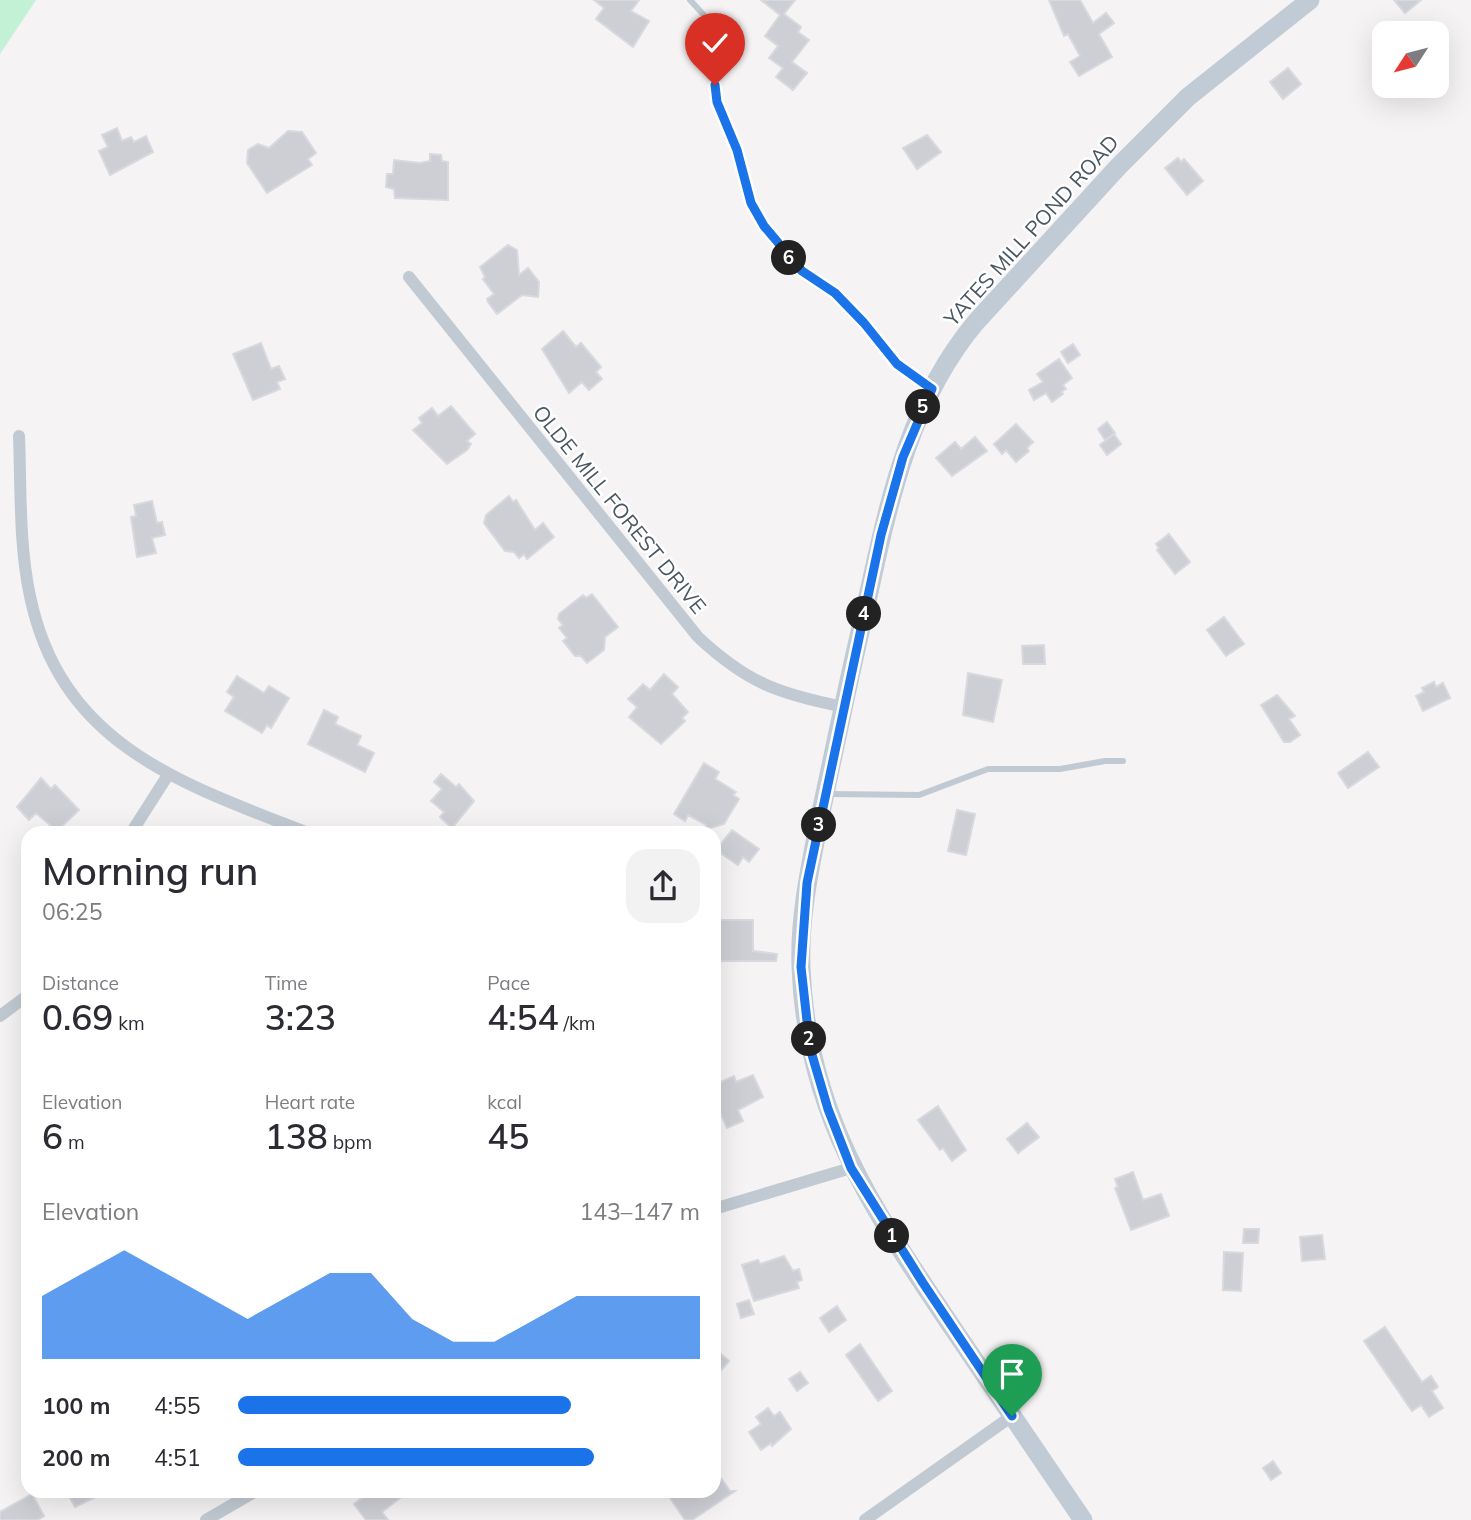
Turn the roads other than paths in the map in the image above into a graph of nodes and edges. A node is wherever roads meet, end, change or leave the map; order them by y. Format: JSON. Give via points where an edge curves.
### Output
{"nodes":[{"id":1,"x":690,"y":0,"type":"edge"},
{"id":2,"x":1310,"y":0,"type":"edge"},
{"id":3,"x":408,"y":277,"type":"dead end"},
{"id":4,"x":932,"y":389,"type":"junction"},
{"id":5,"x":19,"y":436,"type":"dead end"},
{"id":6,"x":844,"y":707,"type":"junction"},
{"id":7,"x":1123,"y":761,"type":"dead end"},
{"id":8,"x":168,"y":775,"type":"junction"},
{"id":9,"x":825,"y":794,"type":"junction"},
{"id":10,"x":135,"y":826,"type":"edge"},
{"id":11,"x":290,"y":826,"type":"edge"},
{"id":12,"x":21,"y":1000,"type":"edge"},
{"id":13,"x":0,"y":1016,"type":"edge"},
{"id":14,"x":851,"y":1168,"type":"junction"},
{"id":15,"x":721,"y":1207,"type":"edge"},
{"id":16,"x":1012,"y":1416,"type":"junction"},
{"id":17,"x":244,"y":1498,"type":"edge"},
{"id":18,"x":206,"y":1520,"type":"edge"},
{"id":19,"x":865,"y":1520,"type":"edge"},
{"id":20,"x":1083,"y":1520,"type":"edge"}],
"edges":[{"from":1,"to":4,"type":"lane","via":[[713,25],[717,102],[737,150],[751,203],[764,226],[802,271],[835,293],[864,323],[897,364]]},
{"from":2,"to":4,"type":"street","name":"YATES MILL POND ROAD","via":[[1205,81],[1138,146],[976,322]]},
{"from":3,"to":6,"type":"street","name":"OLDE MILL FOREST DRIVE","via":[[698,637],[765,686]]},
{"from":4,"to":6,"type":"street","name":"YATES MILL POND ROAD","via":[[889,503]]},
{"from":5,"to":8,"type":"street","via":[[25,564],[42,638],[82,707],[100,727]]},
{"from":6,"to":9,"type":"street","name":"YATES MILL POND ROAD"},
{"from":7,"to":9,"type":"lane","via":[[1060,769],[988,769],[919,795]]},
{"from":8,"to":10,"type":"street"},
{"from":8,"to":11,"type":"street"},
{"from":9,"to":14,"type":"street","name":"YATES MILL POND ROAD","via":[[807,883],[801,967],[810,1048]]},
{"from":12,"to":13,"type":"street"},
{"from":14,"to":15,"type":"street"},
{"from":14,"to":16,"type":"street","name":"YATES MILL POND ROAD"},
{"from":16,"to":19,"type":"street"},
{"from":16,"to":20,"type":"street","name":"YATES MILL POND ROAD"},
{"from":17,"to":18,"type":"street"}]}
